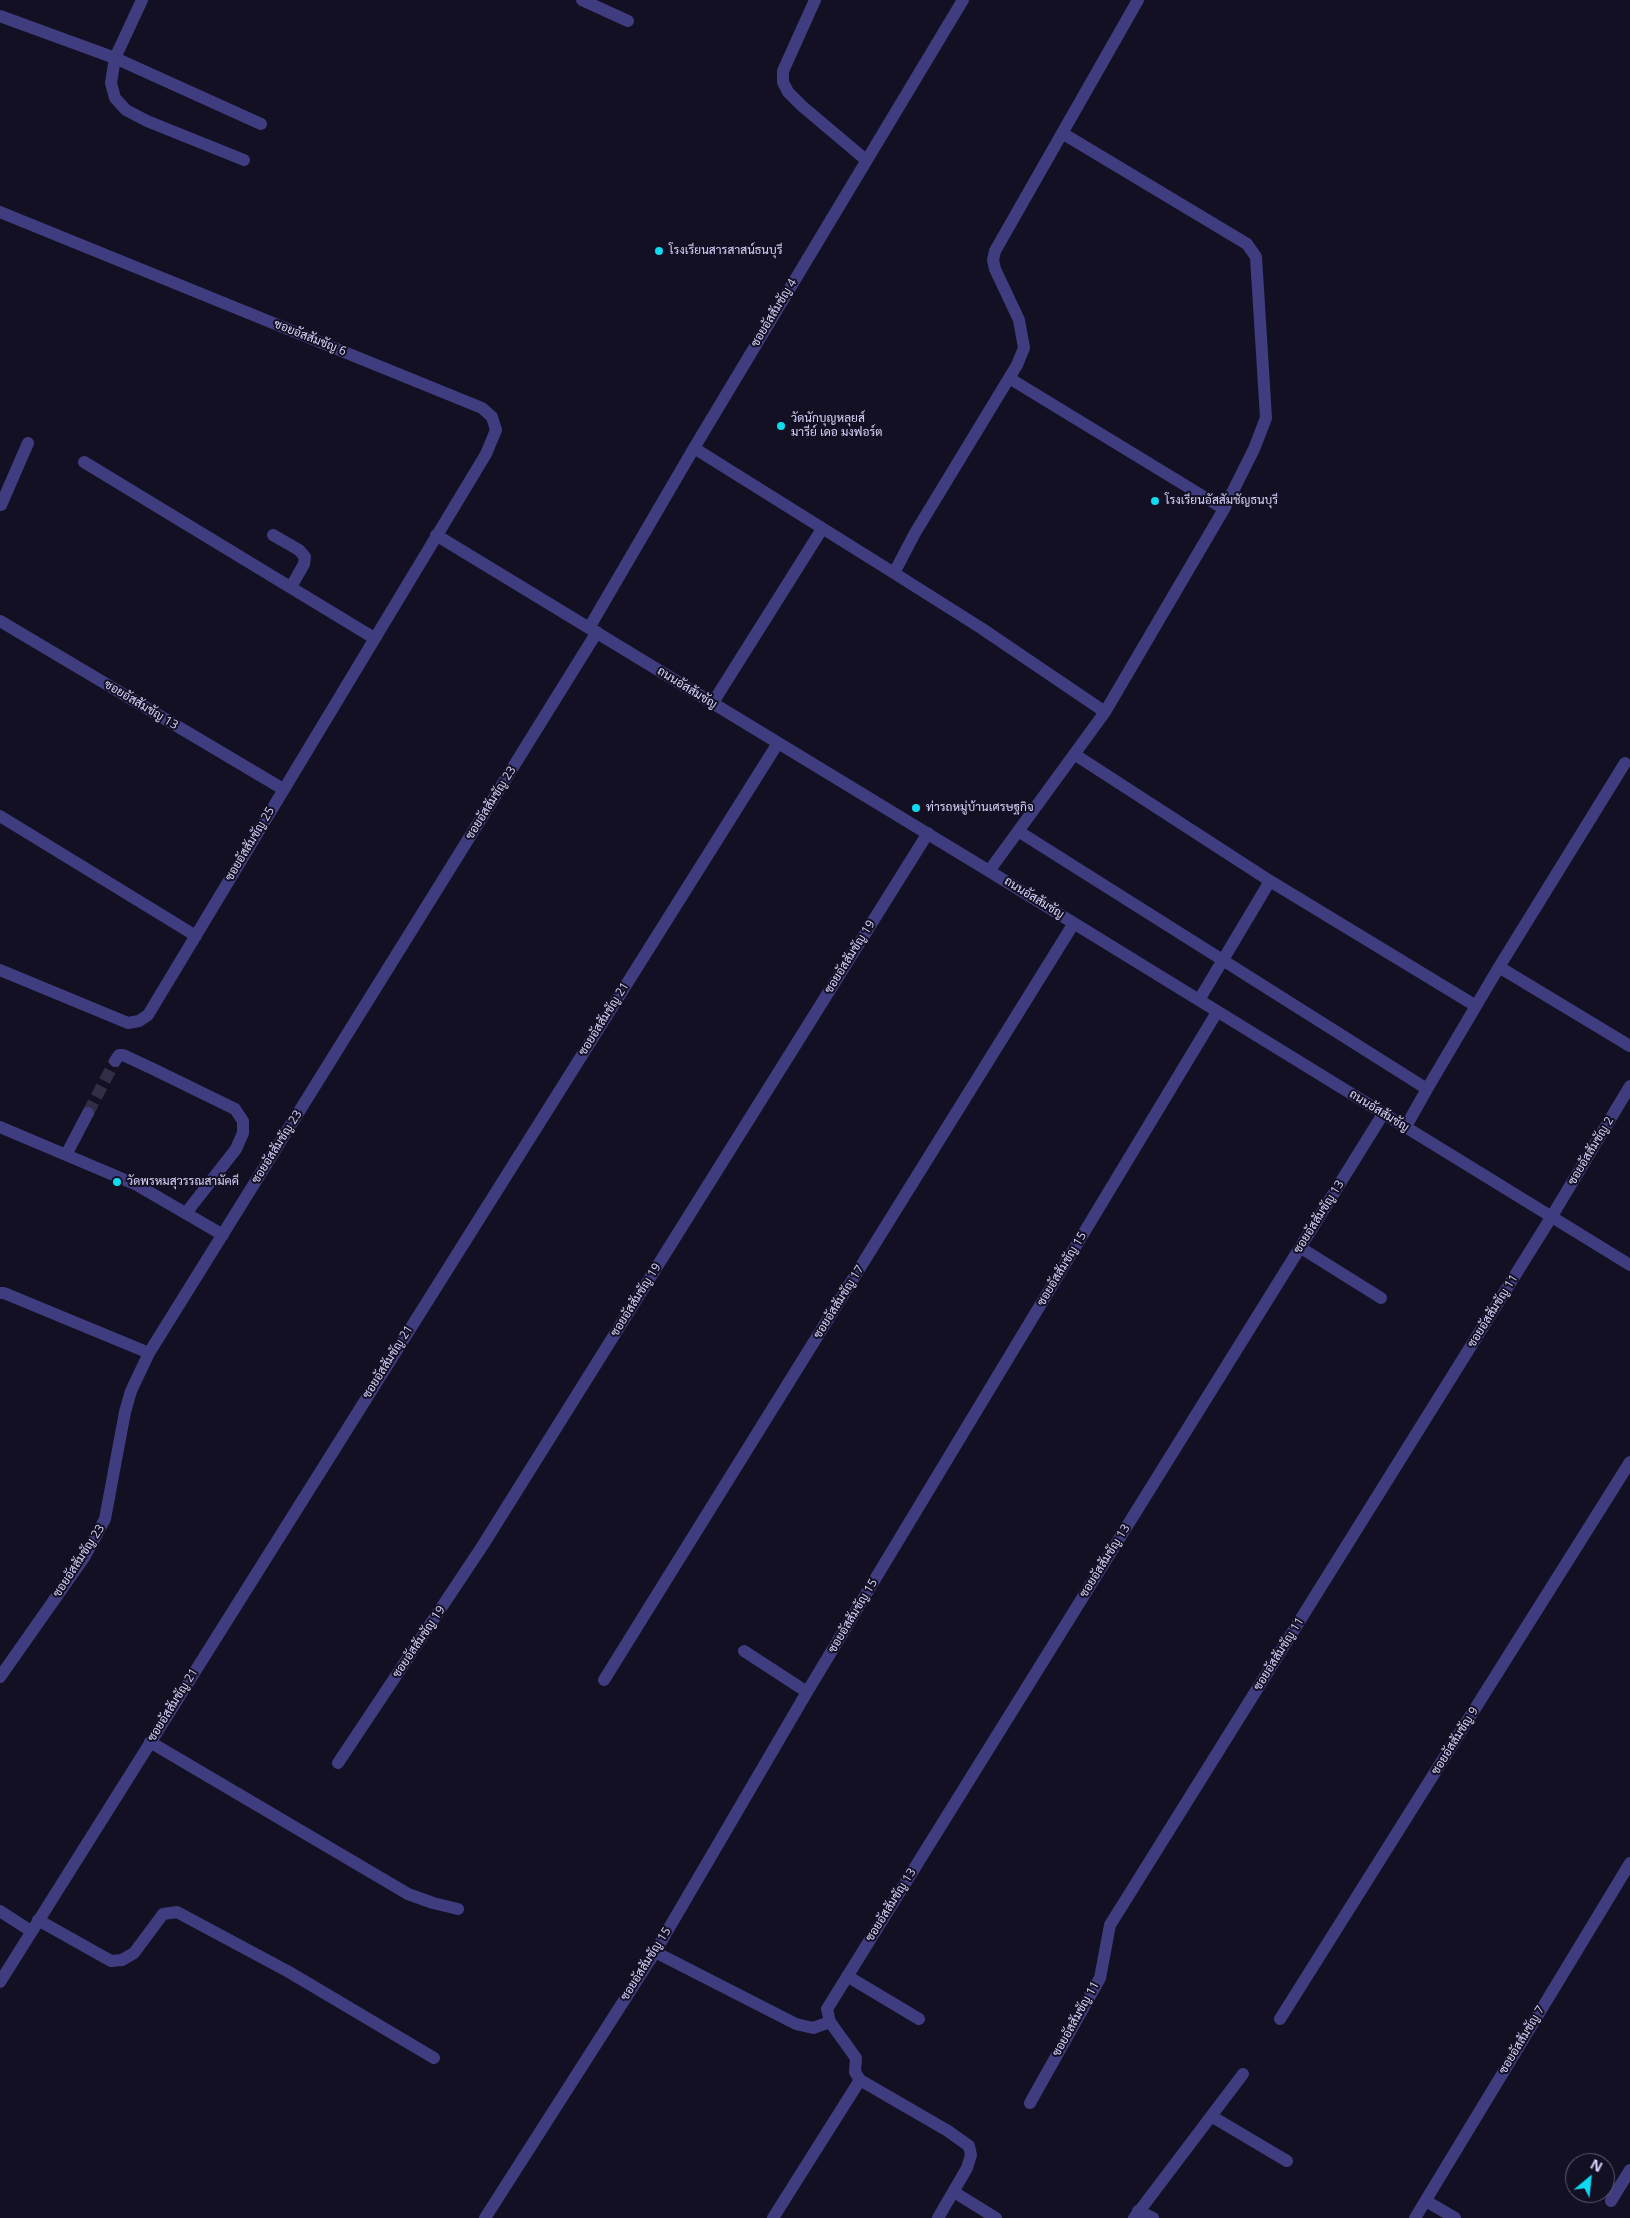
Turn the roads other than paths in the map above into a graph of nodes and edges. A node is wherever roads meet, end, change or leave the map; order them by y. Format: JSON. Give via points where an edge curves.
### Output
{"nodes":[{"id":1,"x":142,"y":0,"type":"edge"},
{"id":2,"x":582,"y":0,"type":"edge"},
{"id":3,"x":815,"y":0,"type":"edge"},
{"id":4,"x":963,"y":0,"type":"edge"},
{"id":5,"x":1138,"y":0,"type":"edge"},
{"id":6,"x":0,"y":16,"type":"edge"},
{"id":7,"x":628,"y":21,"type":"dead end"},
{"id":8,"x":115,"y":58,"type":"junction"},
{"id":9,"x":261,"y":124,"type":"dead end"},
{"id":10,"x":1062,"y":133,"type":"junction"},
{"id":11,"x":244,"y":160,"type":"dead end"},
{"id":12,"x":866,"y":160,"type":"junction"},
{"id":13,"x":0,"y":212,"type":"edge"},
{"id":14,"x":1009,"y":378,"type":"junction"},
{"id":15,"x":28,"y":443,"type":"dead end"},
{"id":16,"x":694,"y":448,"type":"junction"},
{"id":17,"x":84,"y":462,"type":"dead end"},
{"id":18,"x":0,"y":506,"type":"edge"},
{"id":19,"x":1224,"y":509,"type":"junction"},
{"id":20,"x":822,"y":529,"type":"junction"},
{"id":21,"x":273,"y":535,"type":"dead end"},
{"id":22,"x":436,"y":536,"type":"junction"},
{"id":23,"x":894,"y":573,"type":"junction"},
{"id":24,"x":291,"y":587,"type":"junction"},
{"id":25,"x":0,"y":621,"type":"edge"},
{"id":26,"x":593,"y":630,"type":"junction"},
{"id":27,"x":374,"y":638,"type":"junction"},
{"id":28,"x":712,"y":704,"type":"junction"},
{"id":29,"x":1105,"y":712,"type":"junction"},
{"id":30,"x":778,"y":743,"type":"junction"},
{"id":31,"x":1074,"y":754,"type":"junction"},
{"id":32,"x":1625,"y":763,"type":"dead end"},
{"id":33,"x":283,"y":789,"type":"junction"},
{"id":34,"x":0,"y":816,"type":"edge"},
{"id":35,"x":1018,"y":832,"type":"junction"},
{"id":36,"x":928,"y":833,"type":"junction"},
{"id":37,"x":989,"y":871,"type":"junction"},
{"id":38,"x":1270,"y":881,"type":"junction"},
{"id":39,"x":1074,"y":923,"type":"junction"},
{"id":40,"x":196,"y":936,"type":"junction"},
{"id":41,"x":1223,"y":960,"type":"junction"},
{"id":42,"x":1499,"y":967,"type":"junction"},
{"id":43,"x":0,"y":970,"type":"edge"},
{"id":44,"x":1199,"y":1000,"type":"junction"},
{"id":45,"x":1476,"y":1006,"type":"junction"},
{"id":46,"x":1217,"y":1012,"type":"junction"},
{"id":47,"x":1630,"y":1046,"type":"edge"},
{"id":48,"x":115,"y":1061,"type":"dead end"},
{"id":49,"x":1630,"y":1086,"type":"edge"},
{"id":50,"x":1426,"y":1089,"type":"junction"},
{"id":51,"x":88,"y":1113,"type":"tunnel mouth"},
{"id":52,"x":1383,"y":1114,"type":"junction"},
{"id":53,"x":0,"y":1127,"type":"edge"},
{"id":54,"x":1405,"y":1128,"type":"junction"},
{"id":55,"x":66,"y":1155,"type":"junction"},
{"id":56,"x":186,"y":1213,"type":"junction"},
{"id":57,"x":1552,"y":1216,"type":"junction"},
{"id":58,"x":223,"y":1235,"type":"junction"},
{"id":59,"x":1301,"y":1248,"type":"junction"},
{"id":60,"x":1630,"y":1264,"type":"edge"},
{"id":61,"x":0,"y":1293,"type":"edge"},
{"id":62,"x":1381,"y":1298,"type":"dead end"},
{"id":63,"x":149,"y":1353,"type":"junction"},
{"id":64,"x":1630,"y":1462,"type":"edge"},
{"id":65,"x":744,"y":1651,"type":"dead end"},
{"id":66,"x":0,"y":1677,"type":"edge"},
{"id":67,"x":604,"y":1680,"type":"dead end"},
{"id":68,"x":807,"y":1692,"type":"junction"},
{"id":69,"x":150,"y":1742,"type":"junction"},
{"id":70,"x":338,"y":1763,"type":"dead end"},
{"id":71,"x":1630,"y":1863,"type":"edge"},
{"id":72,"x":458,"y":1909,"type":"dead end"},
{"id":73,"x":0,"y":1910,"type":"edge"},
{"id":74,"x":35,"y":1926,"type":"junction"},
{"id":75,"x":655,"y":1952,"type":"junction"},
{"id":76,"x":847,"y":1976,"type":"junction"},
{"id":77,"x":0,"y":1982,"type":"edge"},
{"id":78,"x":919,"y":2019,"type":"dead end"},
{"id":79,"x":1280,"y":2019,"type":"dead end"},
{"id":80,"x":830,"y":2022,"type":"junction"},
{"id":81,"x":434,"y":2058,"type":"dead end"},
{"id":82,"x":1243,"y":2074,"type":"dead end"},
{"id":83,"x":860,"y":2080,"type":"junction"},
{"id":84,"x":1030,"y":2103,"type":"dead end"},
{"id":85,"x":1210,"y":2116,"type":"junction"},
{"id":86,"x":1287,"y":2161,"type":"dead end"},
{"id":87,"x":1630,"y":2170,"type":"edge"},
{"id":88,"x":954,"y":2192,"type":"junction"},
{"id":89,"x":1615,"y":2194,"type":"edge"},
{"id":90,"x":1426,"y":2201,"type":"junction"},
{"id":91,"x":1136,"y":2215,"type":"edge"},
{"id":92,"x":485,"y":2218,"type":"edge"},
{"id":93,"x":773,"y":2218,"type":"edge"},
{"id":94,"x":938,"y":2218,"type":"edge"},
{"id":95,"x":996,"y":2218,"type":"edge"},
{"id":96,"x":1153,"y":2218,"type":"edge"},
{"id":97,"x":1415,"y":2218,"type":"edge"},
{"id":98,"x":1455,"y":2218,"type":"edge"}],
"edges":[{"from":1,"to":8,"type":"street"},
{"from":2,"to":7,"type":"street"},
{"from":3,"to":12,"type":"street","via":[[783,71],[783,82],[802,106]]},
{"from":4,"to":12,"type":"street","name":"ซอยอัสสัมชัญ 4"},
{"from":5,"to":10,"type":"street"},
{"from":6,"to":8,"type":"street"},
{"from":8,"to":9,"type":"street"},
{"from":8,"to":11,"type":"street","via":[[112,83],[115,98],[126,110]]},
{"from":10,"to":14,"type":"street","via":[[994,256],[995,269],[1019,320],[1024,341],[1021,357]]},
{"from":10,"to":19,"type":"street","via":[[1247,244],[1256,257],[1266,418]]},
{"from":12,"to":16,"type":"street","name":"ซอยอัสสัมชัญ 4"},
{"from":13,"to":22,"type":"street","name":"ซอยอัสสัมชัญ 6","via":[[482,408],[492,417],[496,430],[492,442]]},
{"from":14,"to":19,"type":"street"},
{"from":14,"to":23,"type":"street"},
{"from":15,"to":18,"type":"street"},
{"from":16,"to":20,"type":"street"},
{"from":16,"to":26,"type":"street","name":"ซอยอัสสัมชัญ 4"},
{"from":17,"to":24,"type":"street"},
{"from":19,"to":29,"type":"street"},
{"from":20,"to":23,"type":"street"},
{"from":20,"to":28,"type":"street"},
{"from":21,"to":24,"type":"street","via":[[305,557]]},
{"from":22,"to":26,"type":"street","name":"ถนนอัสสัมชัญ"},
{"from":22,"to":27,"type":"street","name":"ซอยอัสสัมชัญ 25"},
{"from":23,"to":29,"type":"street"},
{"from":24,"to":27,"type":"street"},
{"from":25,"to":33,"type":"street","name":"ซอยอัสสัมชัญ 13"},
{"from":26,"to":28,"type":"street","name":"ถนนอัสสัมชัญ"},
{"from":26,"to":58,"type":"street","name":"ซอยอัสสัมชัญ 23"},
{"from":27,"to":33,"type":"street","name":"ซอยอัสสัมชัญ 25"},
{"from":28,"to":30,"type":"street","name":"ถนนอัสสัมชัญ"},
{"from":29,"to":31,"type":"street"},
{"from":30,"to":36,"type":"street","name":"ถนนอัสสัมชัญ"},
{"from":30,"to":69,"type":"street","name":"ซอยอัสสัมชัญ 21"},
{"from":31,"to":35,"type":"street"},
{"from":31,"to":38,"type":"street"},
{"from":32,"to":42,"type":"street"},
{"from":33,"to":40,"type":"street","name":"ซอยอัสสัมชัญ 25"},
{"from":34,"to":40,"type":"street"},
{"from":35,"to":37,"type":"street"},
{"from":35,"to":41,"type":"street"},
{"from":36,"to":37,"type":"street","name":"ถนนอัสสัมชัญ"},
{"from":36,"to":70,"type":"street","name":"ซอยอัสสัมชัญ 19","via":[[488,1537]]},
{"from":37,"to":39,"type":"street","name":"ถนนอัสสัมชัญ"},
{"from":38,"to":41,"type":"street"},
{"from":38,"to":45,"type":"street"},
{"from":39,"to":44,"type":"street","name":"ถนนอัสสัมชัญ"},
{"from":39,"to":67,"type":"street","name":"ซอยอัสสัมชัญ 17"},
{"from":40,"to":43,"type":"street","name":"ซอยอัสสัมชัญ 25","via":[[148,1016],[128,1023]]},
{"from":41,"to":44,"type":"street"},
{"from":41,"to":50,"type":"street"},
{"from":42,"to":45,"type":"street"},
{"from":42,"to":47,"type":"street"},
{"from":44,"to":46,"type":"street","name":"ถนนอัสสัมชัญ"},
{"from":45,"to":50,"type":"street"},
{"from":46,"to":52,"type":"street","name":"ถนนอัสสัมชัญ"},
{"from":46,"to":68,"type":"street","name":"ซอยอัสสัมชัญ 15"},
{"from":48,"to":56,"type":"street","via":[[123,1055],[151,1068],[235,1109],[244,1121],[236,1149]]},
{"from":49,"to":57,"type":"street","name":"ซอยอัสสัมชัญ 2"},
{"from":50,"to":54,"type":"street"},
{"from":51,"to":55,"type":"street"},
{"from":52,"to":54,"type":"street","name":"ถนนอัสสัมชัญ"},
{"from":52,"to":59,"type":"street","name":"ซอยอัสสัมชัญ 13"},
{"from":53,"to":55,"type":"street"},
{"from":54,"to":57,"type":"street","name":"ถนนอัสสัมชัญ"},
{"from":55,"to":56,"type":"street","via":[[137,1185]]},
{"from":56,"to":58,"type":"street"},
{"from":57,"to":60,"type":"street","name":"ถนนอัสสัมชัญ"},
{"from":57,"to":84,"type":"street","name":"ซอยอัสสัมชัญ 11","via":[[1110,1925],[1100,1978]]},
{"from":58,"to":63,"type":"street","name":"ซอยอัสสัมชัญ 23"},
{"from":59,"to":62,"type":"street"},
{"from":59,"to":76,"type":"street","name":"ซอยอัสสัมชัญ 13"},
{"from":61,"to":63,"type":"street"},
{"from":63,"to":66,"type":"street","name":"ซอยอัสสัมชัญ 23","via":[[125,1412],[106,1520],[85,1556]]},
{"from":64,"to":79,"type":"street","name":"ซอยอัสสัมชัญ 9"},
{"from":65,"to":68,"type":"street"},
{"from":68,"to":75,"type":"street","name":"ซอยอัสสัมชัญ 15"},
{"from":69,"to":72,"type":"street","via":[[408,1894]]},
{"from":69,"to":74,"type":"street","name":"ซอยอัสสัมชัญ 21"},
{"from":71,"to":90,"type":"street","name":"ซอยอัสสัมชัญ 7"},
{"from":73,"to":74,"type":"street"},
{"from":74,"to":77,"type":"street","name":"ซอยอัสสัมชัญ 21"},
{"from":74,"to":81,"type":"street","via":[[111,1961],[122,1960],[134,1953],[163,1914],[177,1912],[289,1972]]},
{"from":75,"to":80,"type":"street","via":[[796,2024],[813,2028]]},
{"from":75,"to":92,"type":"street","name":"ซอยอัสสัมชัญ 15"},
{"from":76,"to":78,"type":"street"},
{"from":76,"to":80,"type":"street","name":"ซอยอัสสัมชัญ 13","via":[[827,2009]]},
{"from":80,"to":83,"type":"street","via":[[856,2058],[855,2072]]},
{"from":82,"to":85,"type":"street"},
{"from":83,"to":88,"type":"street","via":[[969,2146],[971,2155],[967,2168]]},
{"from":83,"to":93,"type":"street"},
{"from":85,"to":86,"type":"street"},
{"from":85,"to":91,"type":"street"},
{"from":87,"to":89,"type":"street"},
{"from":88,"to":94,"type":"street"},
{"from":88,"to":95,"type":"street"},
{"from":90,"to":97,"type":"street","name":"ซอยอัสสัมชัญ 7"},
{"from":90,"to":98,"type":"street"},
{"from":91,"to":96,"type":"street"}]}
